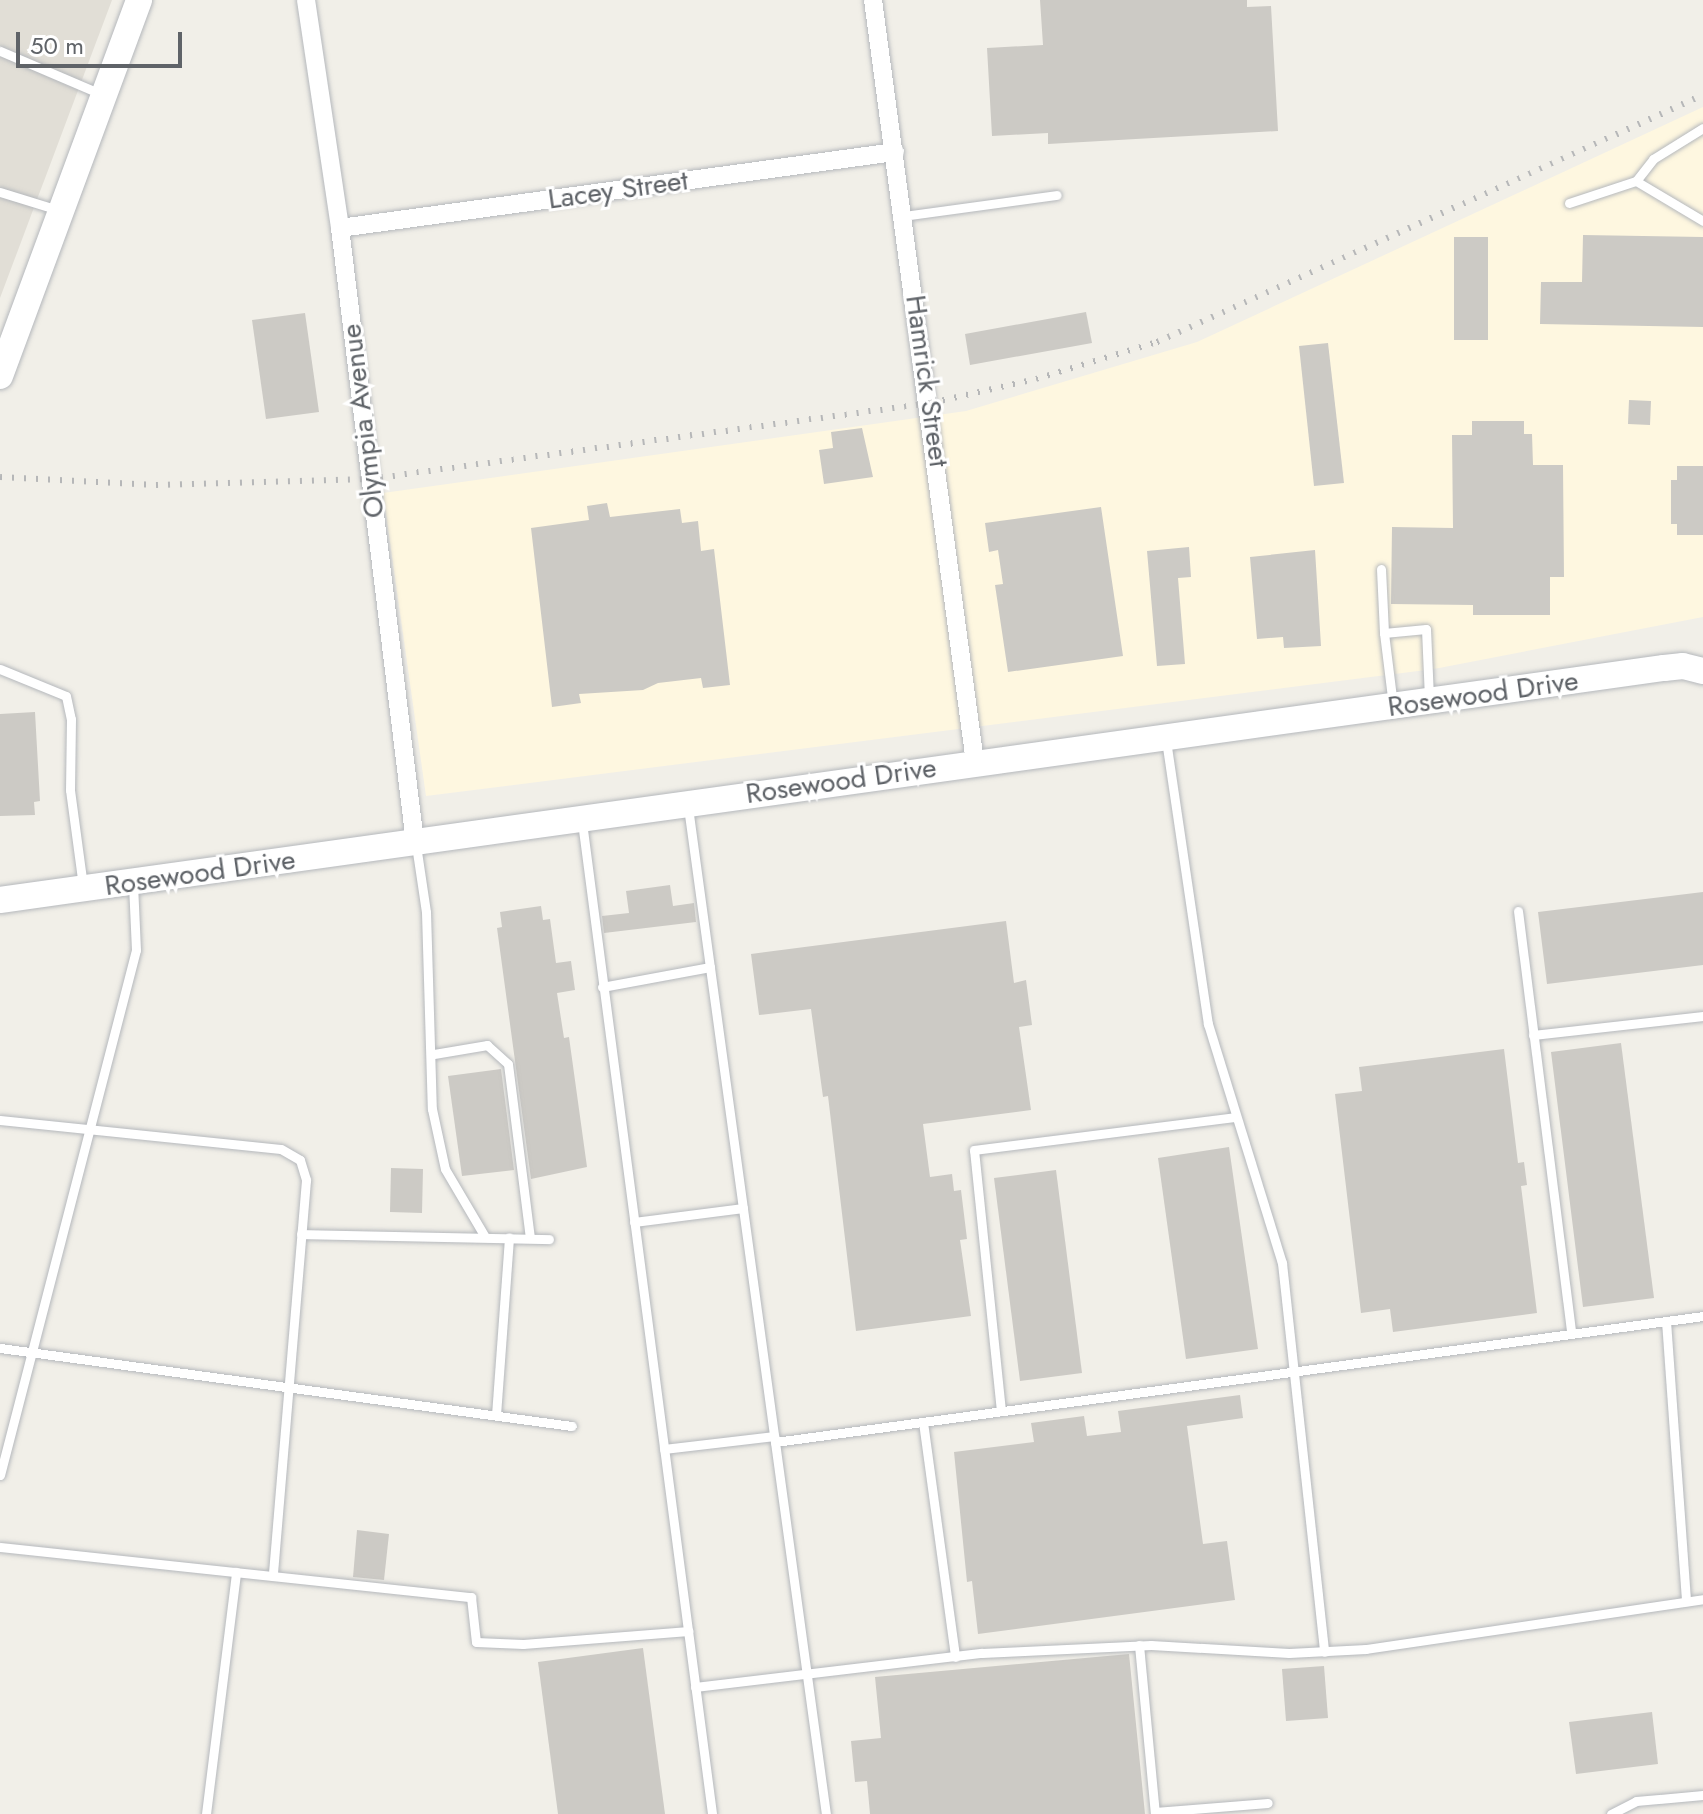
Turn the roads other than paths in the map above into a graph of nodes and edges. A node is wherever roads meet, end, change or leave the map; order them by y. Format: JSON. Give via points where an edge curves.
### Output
{"nodes":[{"id":1,"x":139,"y":0,"type":"edge"},
{"id":2,"x":306,"y":0,"type":"edge"},
{"id":3,"x":873,"y":0,"type":"edge"},
{"id":4,"x":0,"y":51,"type":"edge"},
{"id":5,"x":104,"y":95,"type":"junction"},
{"id":6,"x":1703,"y":128,"type":"edge"},
{"id":7,"x":895,"y":152,"type":"junction"},
{"id":8,"x":1636,"y":181,"type":"junction"},
{"id":9,"x":0,"y":192,"type":"edge"},
{"id":10,"x":1057,"y":195,"type":"dead end"},
{"id":11,"x":1569,"y":203,"type":"dead end"},
{"id":12,"x":60,"y":211,"type":"junction"},
{"id":13,"x":903,"y":216,"type":"junction"},
{"id":14,"x":1703,"y":221,"type":"edge"},
{"id":15,"x":340,"y":228,"type":"junction"},
{"id":16,"x":0,"y":376,"type":"edge"},
{"id":17,"x":1381,"y":569,"type":"dead end"},
{"id":18,"x":1384,"y":633,"type":"junction"},
{"id":19,"x":1696,"y":663,"type":"edge"},
{"id":20,"x":0,"y":669,"type":"edge"},
{"id":21,"x":1429,"y":702,"type":"junction"},
{"id":22,"x":1393,"y":707,"type":"junction"},
{"id":23,"x":1166,"y":737,"type":"junction"},
{"id":24,"x":975,"y":762,"type":"junction"},
{"id":25,"x":688,"y":803,"type":"junction"},
{"id":26,"x":581,"y":816,"type":"junction"},
{"id":27,"x":415,"y":842,"type":"junction"},
{"id":28,"x":133,"y":882,"type":"junction"},
{"id":29,"x":84,"y":889,"type":"junction"},
{"id":30,"x":0,"y":900,"type":"edge"},
{"id":31,"x":1518,"y":911,"type":"dead end"},
{"id":32,"x":710,"y":967,"type":"junction"},
{"id":33,"x":602,"y":987,"type":"junction"},
{"id":34,"x":1703,"y":1016,"type":"edge"},
{"id":35,"x":1533,"y":1035,"type":"junction"},
{"id":36,"x":434,"y":1054,"type":"junction"},
{"id":37,"x":1234,"y":1117,"type":"junction"},
{"id":38,"x":0,"y":1120,"type":"edge"},
{"id":39,"x":90,"y":1130,"type":"junction"},
{"id":40,"x":743,"y":1208,"type":"junction"},
{"id":41,"x":634,"y":1222,"type":"junction"},
{"id":42,"x":301,"y":1234,"type":"junction"},
{"id":43,"x":485,"y":1237,"type":"junction"},
{"id":44,"x":509,"y":1237,"type":"junction"},
{"id":45,"x":530,"y":1238,"type":"junction"},
{"id":46,"x":549,"y":1239,"type":"dead end"},
{"id":47,"x":1703,"y":1316,"type":"edge"},
{"id":48,"x":1666,"y":1321,"type":"junction"},
{"id":49,"x":1571,"y":1333,"type":"junction"},
{"id":50,"x":0,"y":1348,"type":"edge"},
{"id":51,"x":32,"y":1353,"type":"junction"},
{"id":52,"x":1296,"y":1368,"type":"junction"},
{"id":53,"x":289,"y":1387,"type":"junction"},
{"id":54,"x":1001,"y":1411,"type":"junction"},
{"id":55,"x":496,"y":1415,"type":"junction"},
{"id":56,"x":923,"y":1422,"type":"junction"},
{"id":57,"x":572,"y":1426,"type":"dead end"},
{"id":58,"x":774,"y":1439,"type":"junction"},
{"id":59,"x":664,"y":1449,"type":"junction"},
{"id":60,"x":0,"y":1475,"type":"edge"},
{"id":61,"x":0,"y":1547,"type":"edge"},
{"id":62,"x":236,"y":1572,"type":"junction"},
{"id":63,"x":273,"y":1576,"type":"junction"},
{"id":64,"x":1703,"y":1599,"type":"edge"},
{"id":65,"x":1686,"y":1601,"type":"junction"},
{"id":66,"x":688,"y":1631,"type":"junction"},
{"id":67,"x":1139,"y":1645,"type":"junction"},
{"id":68,"x":1324,"y":1652,"type":"junction"},
{"id":69,"x":955,"y":1657,"type":"junction"},
{"id":70,"x":806,"y":1674,"type":"junction"},
{"id":71,"x":695,"y":1687,"type":"junction"},
{"id":72,"x":1703,"y":1795,"type":"edge"},
{"id":73,"x":1268,"y":1803,"type":"dead end"},
{"id":74,"x":1155,"y":1813,"type":"edge"},
{"id":75,"x":206,"y":1814,"type":"edge"},
{"id":76,"x":712,"y":1814,"type":"edge"},
{"id":77,"x":826,"y":1814,"type":"edge"},
{"id":78,"x":1611,"y":1814,"type":"edge"}],
"edges":[{"from":1,"to":5,"type":"main road"},
{"from":2,"to":15,"type":"street","name":"Olympia Avenue"},
{"from":3,"to":7,"type":"street","name":"Hamrick Street"},
{"from":4,"to":5,"type":"lane"},
{"from":5,"to":12,"type":"main road"},
{"from":6,"to":8,"type":"lane","via":[[1653,159]]},
{"from":7,"to":13,"type":"street","name":"Hamrick Street"},
{"from":7,"to":15,"type":"street","name":"Lacey Street"},
{"from":8,"to":11,"type":"lane"},
{"from":8,"to":14,"type":"lane"},
{"from":9,"to":12,"type":"lane"},
{"from":10,"to":13,"type":"lane"},
{"from":12,"to":16,"type":"main road"},
{"from":13,"to":24,"type":"street","name":"Hamrick Street"},
{"from":15,"to":27,"type":"street","name":"Olympia Avenue"},
{"from":17,"to":18,"type":"lane"},
{"from":18,"to":21,"type":"lane","via":[[1426,629]]},
{"from":18,"to":22,"type":"lane"},
{"from":19,"to":21,"type":"main road","name":"Rosewood Drive"},
{"from":20,"to":29,"type":"lane","via":[[66,696],[71,719],[70,790]]},
{"from":21,"to":22,"type":"main road","name":"Rosewood Drive"},
{"from":22,"to":23,"type":"main road","name":"Rosewood Drive"},
{"from":23,"to":24,"type":"main road","name":"Rosewood Drive"},
{"from":23,"to":37,"type":"lane","via":[[1208,1024]]},
{"from":24,"to":25,"type":"main road","name":"Rosewood Drive"},
{"from":25,"to":26,"type":"main road","name":"Rosewood Drive"},
{"from":25,"to":32,"type":"lane"},
{"from":26,"to":27,"type":"main road","name":"Rosewood Drive"},
{"from":26,"to":33,"type":"lane"},
{"from":27,"to":28,"type":"main road","name":"Rosewood Drive"},
{"from":27,"to":36,"type":"lane","via":[[426,912]]},
{"from":28,"to":29,"type":"main road","name":"Rosewood Drive"},
{"from":28,"to":39,"type":"lane","via":[[139,937]]},
{"from":29,"to":30,"type":"main road","name":"Rosewood Drive"},
{"from":31,"to":35,"type":"lane"},
{"from":32,"to":33,"type":"lane"},
{"from":32,"to":40,"type":"lane"},
{"from":33,"to":41,"type":"lane"},
{"from":34,"to":35,"type":"lane"},
{"from":35,"to":49,"type":"lane"},
{"from":36,"to":43,"type":"lane","via":[[432,1109],[445,1169]]},
{"from":36,"to":45,"type":"lane","via":[[487,1045],[508,1064]]},
{"from":37,"to":52,"type":"lane","via":[[1275,1231]]},
{"from":37,"to":54,"type":"lane","via":[[974,1150]]},
{"from":38,"to":39,"type":"lane"},
{"from":39,"to":42,"type":"lane","via":[[289,1151],[305,1172]]},
{"from":39,"to":51,"type":"lane"},
{"from":40,"to":41,"type":"lane"},
{"from":40,"to":58,"type":"lane"},
{"from":41,"to":59,"type":"lane"},
{"from":42,"to":43,"type":"lane"},
{"from":42,"to":53,"type":"lane"},
{"from":43,"to":44,"type":"lane"},
{"from":44,"to":45,"type":"lane"},
{"from":44,"to":55,"type":"lane"},
{"from":45,"to":46,"type":"lane"},
{"from":47,"to":48,"type":"lane"},
{"from":48,"to":49,"type":"lane"},
{"from":48,"to":65,"type":"lane"},
{"from":49,"to":52,"type":"lane"},
{"from":50,"to":51,"type":"lane"},
{"from":51,"to":53,"type":"lane"},
{"from":51,"to":60,"type":"lane"},
{"from":52,"to":54,"type":"lane"},
{"from":52,"to":68,"type":"lane"},
{"from":53,"to":55,"type":"lane"},
{"from":53,"to":63,"type":"lane"},
{"from":54,"to":56,"type":"lane"},
{"from":55,"to":57,"type":"lane"},
{"from":56,"to":58,"type":"lane"},
{"from":56,"to":69,"type":"lane"},
{"from":58,"to":59,"type":"lane"},
{"from":58,"to":70,"type":"lane"},
{"from":59,"to":66,"type":"lane"},
{"from":61,"to":62,"type":"lane"},
{"from":62,"to":63,"type":"lane"},
{"from":62,"to":75,"type":"lane"},
{"from":63,"to":66,"type":"lane","via":[[471,1597],[476,1642],[523,1644]]},
{"from":64,"to":65,"type":"lane"},
{"from":65,"to":68,"type":"lane"},
{"from":66,"to":71,"type":"lane"},
{"from":67,"to":68,"type":"lane"},
{"from":67,"to":69,"type":"lane"},
{"from":67,"to":74,"type":"lane"},
{"from":69,"to":70,"type":"lane"},
{"from":70,"to":71,"type":"lane"},
{"from":70,"to":77,"type":"lane"},
{"from":71,"to":76,"type":"lane"},
{"from":72,"to":78,"type":"lane","via":[[1636,1801]]},
{"from":73,"to":74,"type":"lane"}]}
